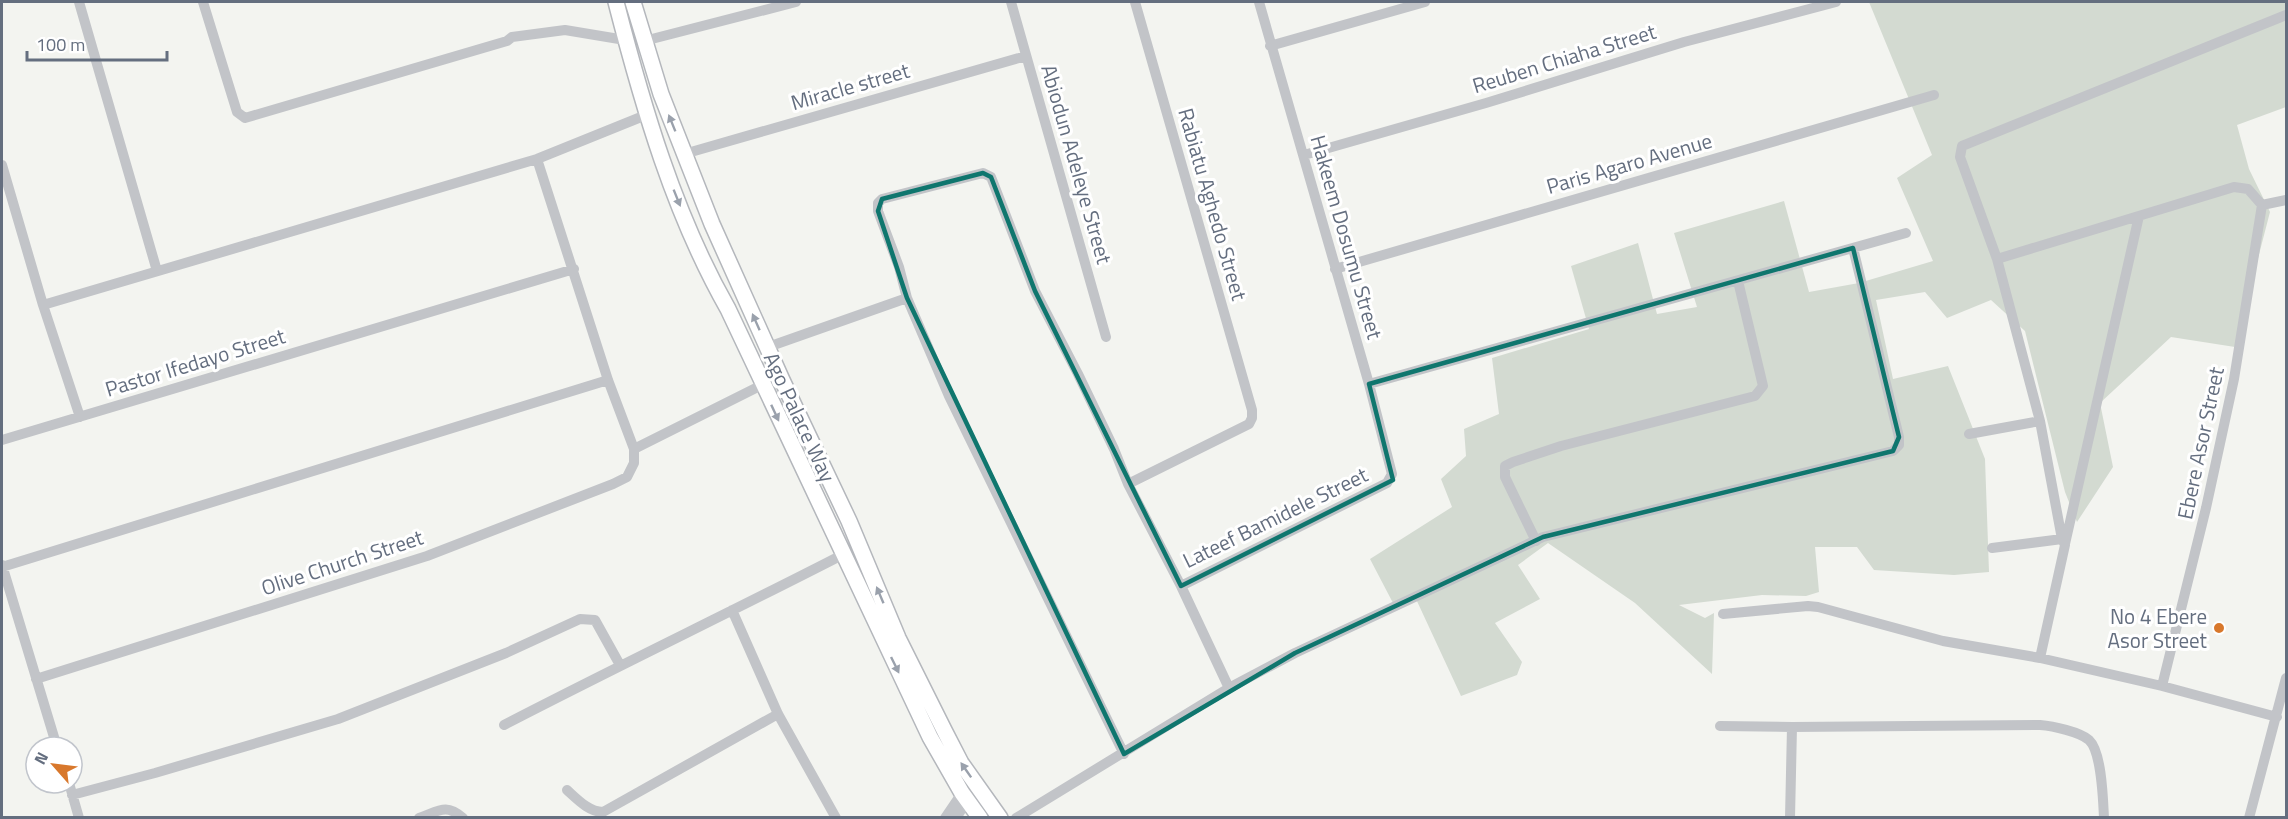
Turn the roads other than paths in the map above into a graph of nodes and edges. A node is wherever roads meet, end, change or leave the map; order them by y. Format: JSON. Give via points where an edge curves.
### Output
{"nodes":[{"id":1,"x":79,"y":2,"type":"edge"},
{"id":2,"x":202,"y":2,"type":"edge"},
{"id":3,"x":616,"y":2,"type":"edge"},
{"id":4,"x":633,"y":2,"type":"edge"},
{"id":5,"x":796,"y":2,"type":"edge"},
{"id":6,"x":1011,"y":2,"type":"edge"},
{"id":7,"x":1135,"y":2,"type":"edge"},
{"id":8,"x":1259,"y":2,"type":"edge"},
{"id":9,"x":1425,"y":2,"type":"edge"},
{"id":10,"x":1836,"y":2,"type":"edge"},
{"id":11,"x":2286,"y":15,"type":"edge"},
{"id":12,"x":625,"y":40,"type":"junction"},
{"id":13,"x":644,"y":41,"type":"junction"},
{"id":14,"x":1270,"y":46,"type":"junction"},
{"id":15,"x":1026,"y":56,"type":"junction"},
{"id":16,"x":1934,"y":95,"type":"dead end"},
{"id":17,"x":646,"y":115,"type":"junction"},
{"id":18,"x":684,"y":154,"type":"junction"},
{"id":19,"x":1304,"y":155,"type":"junction"},
{"id":20,"x":537,"y":159,"type":"junction"},
{"id":21,"x":2,"y":165,"type":"edge"},
{"id":22,"x":2286,"y":200,"type":"edge"},
{"id":23,"x":2262,"y":205,"type":"junction"},
{"id":24,"x":2139,"y":216,"type":"junction"},
{"id":25,"x":1906,"y":233,"type":"dead end"},
{"id":26,"x":720,"y":243,"type":"junction"},
{"id":27,"x":696,"y":246,"type":"junction"},
{"id":28,"x":1853,"y":248,"type":"junction"},
{"id":29,"x":1997,"y":259,"type":"junction"},
{"id":30,"x":729,"y":261,"type":"junction"},
{"id":31,"x":704,"y":266,"type":"junction"},
{"id":32,"x":574,"y":269,"type":"junction"},
{"id":33,"x":1335,"y":269,"type":"junction"},
{"id":34,"x":158,"y":272,"type":"junction"},
{"id":35,"x":1738,"y":281,"type":"junction"},
{"id":36,"x":907,"y":298,"type":"junction"},
{"id":37,"x":43,"y":305,"type":"junction"},
{"id":38,"x":1106,"y":338,"type":"dead end"},
{"id":39,"x":768,"y":347,"type":"junction"},
{"id":40,"x":608,"y":380,"type":"junction"},
{"id":41,"x":1369,"y":384,"type":"junction"},
{"id":42,"x":762,"y":385,"type":"junction"},
{"id":43,"x":80,"y":417,"type":"junction"},
{"id":44,"x":2040,"y":421,"type":"junction"},
{"id":45,"x":1969,"y":434,"type":"dead end"},
{"id":46,"x":2,"y":440,"type":"edge"},
{"id":47,"x":634,"y":449,"type":"junction"},
{"id":48,"x":1387,"y":483,"type":"joint"},
{"id":49,"x":1128,"y":484,"type":"junction"},
{"id":50,"x":1536,"y":541,"type":"junction"},
{"id":51,"x":2064,"y":542,"type":"junction"},
{"id":52,"x":1992,"y":548,"type":"dead end"},
{"id":53,"x":844,"y":554,"type":"junction"},
{"id":54,"x":2,"y":566,"type":"edge"},
{"id":55,"x":1181,"y":586,"type":"junction"},
{"id":56,"x":732,"y":610,"type":"junction"},
{"id":57,"x":1723,"y":614,"type":"dead end"},
{"id":58,"x":2040,"y":658,"type":"junction"},
{"id":59,"x":620,"y":665,"type":"junction"},
{"id":60,"x":2286,"y":678,"type":"edge"},
{"id":61,"x":36,"y":679,"type":"junction"},
{"id":62,"x":2162,"y":686,"type":"junction"},
{"id":63,"x":1229,"y":688,"type":"junction"},
{"id":64,"x":778,"y":714,"type":"junction"},
{"id":65,"x":2277,"y":717,"type":"junction"},
{"id":66,"x":504,"y":725,"type":"dead end"},
{"id":67,"x":1720,"y":726,"type":"dead end"},
{"id":68,"x":1792,"y":727,"type":"junction"},
{"id":69,"x":53,"y":735,"type":"edge"},
{"id":70,"x":1124,"y":754,"type":"junction"},
{"id":71,"x":567,"y":790,"type":"dead end"},
{"id":72,"x":84,"y":792,"type":"edge"},
{"id":73,"x":72,"y":795,"type":"edge"},
{"id":74,"x":964,"y":797,"type":"junction"},
{"id":75,"x":79,"y":818,"type":"edge"},
{"id":76,"x":419,"y":818,"type":"edge"},
{"id":77,"x":463,"y":818,"type":"edge"},
{"id":78,"x":836,"y":818,"type":"edge"},
{"id":79,"x":945,"y":818,"type":"edge"},
{"id":80,"x":956,"y":818,"type":"edge"},
{"id":81,"x":980,"y":818,"type":"edge"},
{"id":82,"x":1000,"y":818,"type":"edge"},
{"id":83,"x":1016,"y":818,"type":"edge"},
{"id":84,"x":1790,"y":818,"type":"edge"},
{"id":85,"x":2104,"y":818,"type":"edge"},
{"id":86,"x":2249,"y":818,"type":"edge"}],
"edges":[{"from":1,"to":34,"type":"street"},
{"from":2,"to":12,"type":"street","via":[[237,112],[244,118],[512,37],[565,30]]},
{"from":3,"to":12,"type":"main road","name":"Ago Palace Way"},
{"from":4,"to":13,"type":"main road","name":"Ago Palace Way"},
{"from":5,"to":13,"type":"street"},
{"from":6,"to":15,"type":"street","name":"Abiodun Adeleye Street"},
{"from":7,"to":49,"type":"street","name":"Rabiatu Aghedo Street","via":[[1252,417],[1249,424]]},
{"from":8,"to":14,"type":"street","name":"Hakeem Dosumu Street"},
{"from":9,"to":14,"type":"street"},
{"from":10,"to":19,"type":"street","name":"Reuben Chiaha Street","via":[[1684,42]]},
{"from":11,"to":29,"type":"street","via":[[1962,146],[1960,157]]},
{"from":12,"to":17,"type":"main road","name":"Ago Palace Way"},
{"from":18,"to":13,"type":"main road","name":"Ago Palace Way","one_way":true},
{"from":14,"to":19,"type":"street","name":"Hakeem Dosumu Street"},
{"from":15,"to":18,"type":"street","name":"Miracle street"},
{"from":15,"to":38,"type":"street","name":"Abiodun Adeleye Street"},
{"from":16,"to":33,"type":"street","name":"Paris Agaro Avenue"},
{"from":17,"to":20,"type":"street"},
{"from":17,"to":27,"type":"main road","name":"Ago Palace Way","one_way":true},
{"from":18,"to":26,"type":"main road","name":"Ago Palace Way"},
{"from":19,"to":33,"type":"street","name":"Hakeem Dosumu Street"},
{"from":20,"to":32,"type":"street"},
{"from":20,"to":34,"type":"street"},
{"from":21,"to":37,"type":"street"},
{"from":22,"to":23,"type":"street"},
{"from":23,"to":24,"type":"street","via":[[2248,189],[2234,187]]},
{"from":23,"to":62,"type":"street","name":"Ebere Asor Street","via":[[2234,379]]},
{"from":24,"to":29,"type":"street"},
{"from":24,"to":51,"type":"street"},
{"from":25,"to":28,"type":"street"},
{"from":26,"to":27,"type":"main road"},
{"from":26,"to":30,"type":"main road","name":"Ago Palace Way"},
{"from":27,"to":31,"type":"main road","name":"Ago Palace Way"},
{"from":28,"to":35,"type":"street"},
{"from":28,"to":50,"type":"street","via":[[1899,437],[1899,445],[1893,451]]},
{"from":29,"to":44,"type":"street"},
{"from":30,"to":31,"type":"main road"},
{"from":39,"to":30,"type":"main road","name":"Ago Palace Way","one_way":true},
{"from":31,"to":42,"type":"main road","name":"Ago Palace Way"},
{"from":32,"to":40,"type":"street"},
{"from":32,"to":43,"type":"street","name":"Pastor Ifedayo Street"},
{"from":33,"to":41,"type":"street","name":"Hakeem Dosumu Street"},
{"from":34,"to":37,"type":"street"},
{"from":35,"to":41,"type":"street"},
{"from":35,"to":50,"type":"street","via":[[1763,386],[1760,392],[1561,446],[1505,466],[1505,477]]},
{"from":36,"to":39,"type":"street"},
{"from":36,"to":49,"type":"street","via":[[878,203],[983,172],[991,177],[1035,291],[1114,448]]},
{"from":36,"to":70,"type":"street","via":[[954,406]]},
{"from":37,"to":43,"type":"street"},
{"from":82,"to":39,"type":"main road","name":"Ago Palace Way","one_way":true,"via":[[962,763],[898,638]]},
{"from":40,"to":47,"type":"street"},
{"from":40,"to":54,"type":"street"},
{"from":41,"to":48,"type":"street","name":"Hakeem Dosumu Street","via":[[1392,474]]},
{"from":42,"to":47,"type":"street"},
{"from":42,"to":53,"type":"main road","name":"Ago Palace Way","one_way":true},
{"from":43,"to":46,"type":"street","name":"Pastor Ifedayo Street"},
{"from":44,"to":45,"type":"street"},
{"from":44,"to":51,"type":"street"},
{"from":47,"to":61,"type":"street","name":"Olive Church Street","via":[[634,463],[627,477],[427,556]]},
{"from":48,"to":55,"type":"street","name":"Lateef Bamidele Street"},
{"from":49,"to":55,"type":"street"},
{"from":50,"to":63,"type":"street","via":[[1295,653]]},
{"from":51,"to":52,"type":"street"},
{"from":51,"to":58,"type":"street"},
{"from":53,"to":56,"type":"street"},
{"from":53,"to":74,"type":"main road","name":"Ago Palace Way","one_way":true,"via":[[930,737]]},
{"from":54,"to":61,"type":"street"},
{"from":55,"to":63,"type":"street"},
{"from":56,"to":59,"type":"street"},
{"from":56,"to":64,"type":"street"},
{"from":57,"to":58,"type":"street","via":[[1808,606],[1943,641]]},
{"from":58,"to":62,"type":"street"},
{"from":59,"to":66,"type":"street"},
{"from":59,"to":72,"type":"street","via":[[595,620],[580,619],[506,653],[338,719]]},
{"from":60,"to":65,"type":"street"},
{"from":61,"to":69,"type":"street"},
{"from":62,"to":65,"type":"street"},
{"from":63,"to":70,"type":"street"},
{"from":64,"to":71,"type":"street","via":[[603,812],[587,807]]},
{"from":64,"to":78,"type":"street"},
{"from":65,"to":86,"type":"street"},
{"from":67,"to":68,"type":"street"},
{"from":68,"to":84,"type":"street"},
{"from":68,"to":85,"type":"street","via":[[2058,728],[2086,738],[2096,750]]},
{"from":70,"to":83,"type":"street"},
{"from":73,"to":75,"type":"street"},
{"from":74,"to":79,"type":"street"},
{"from":74,"to":80,"type":"street"},
{"from":74,"to":81,"type":"main road","name":"Ago Palace Way"},
{"from":76,"to":77,"type":"street","via":[[447,808]]}]}
